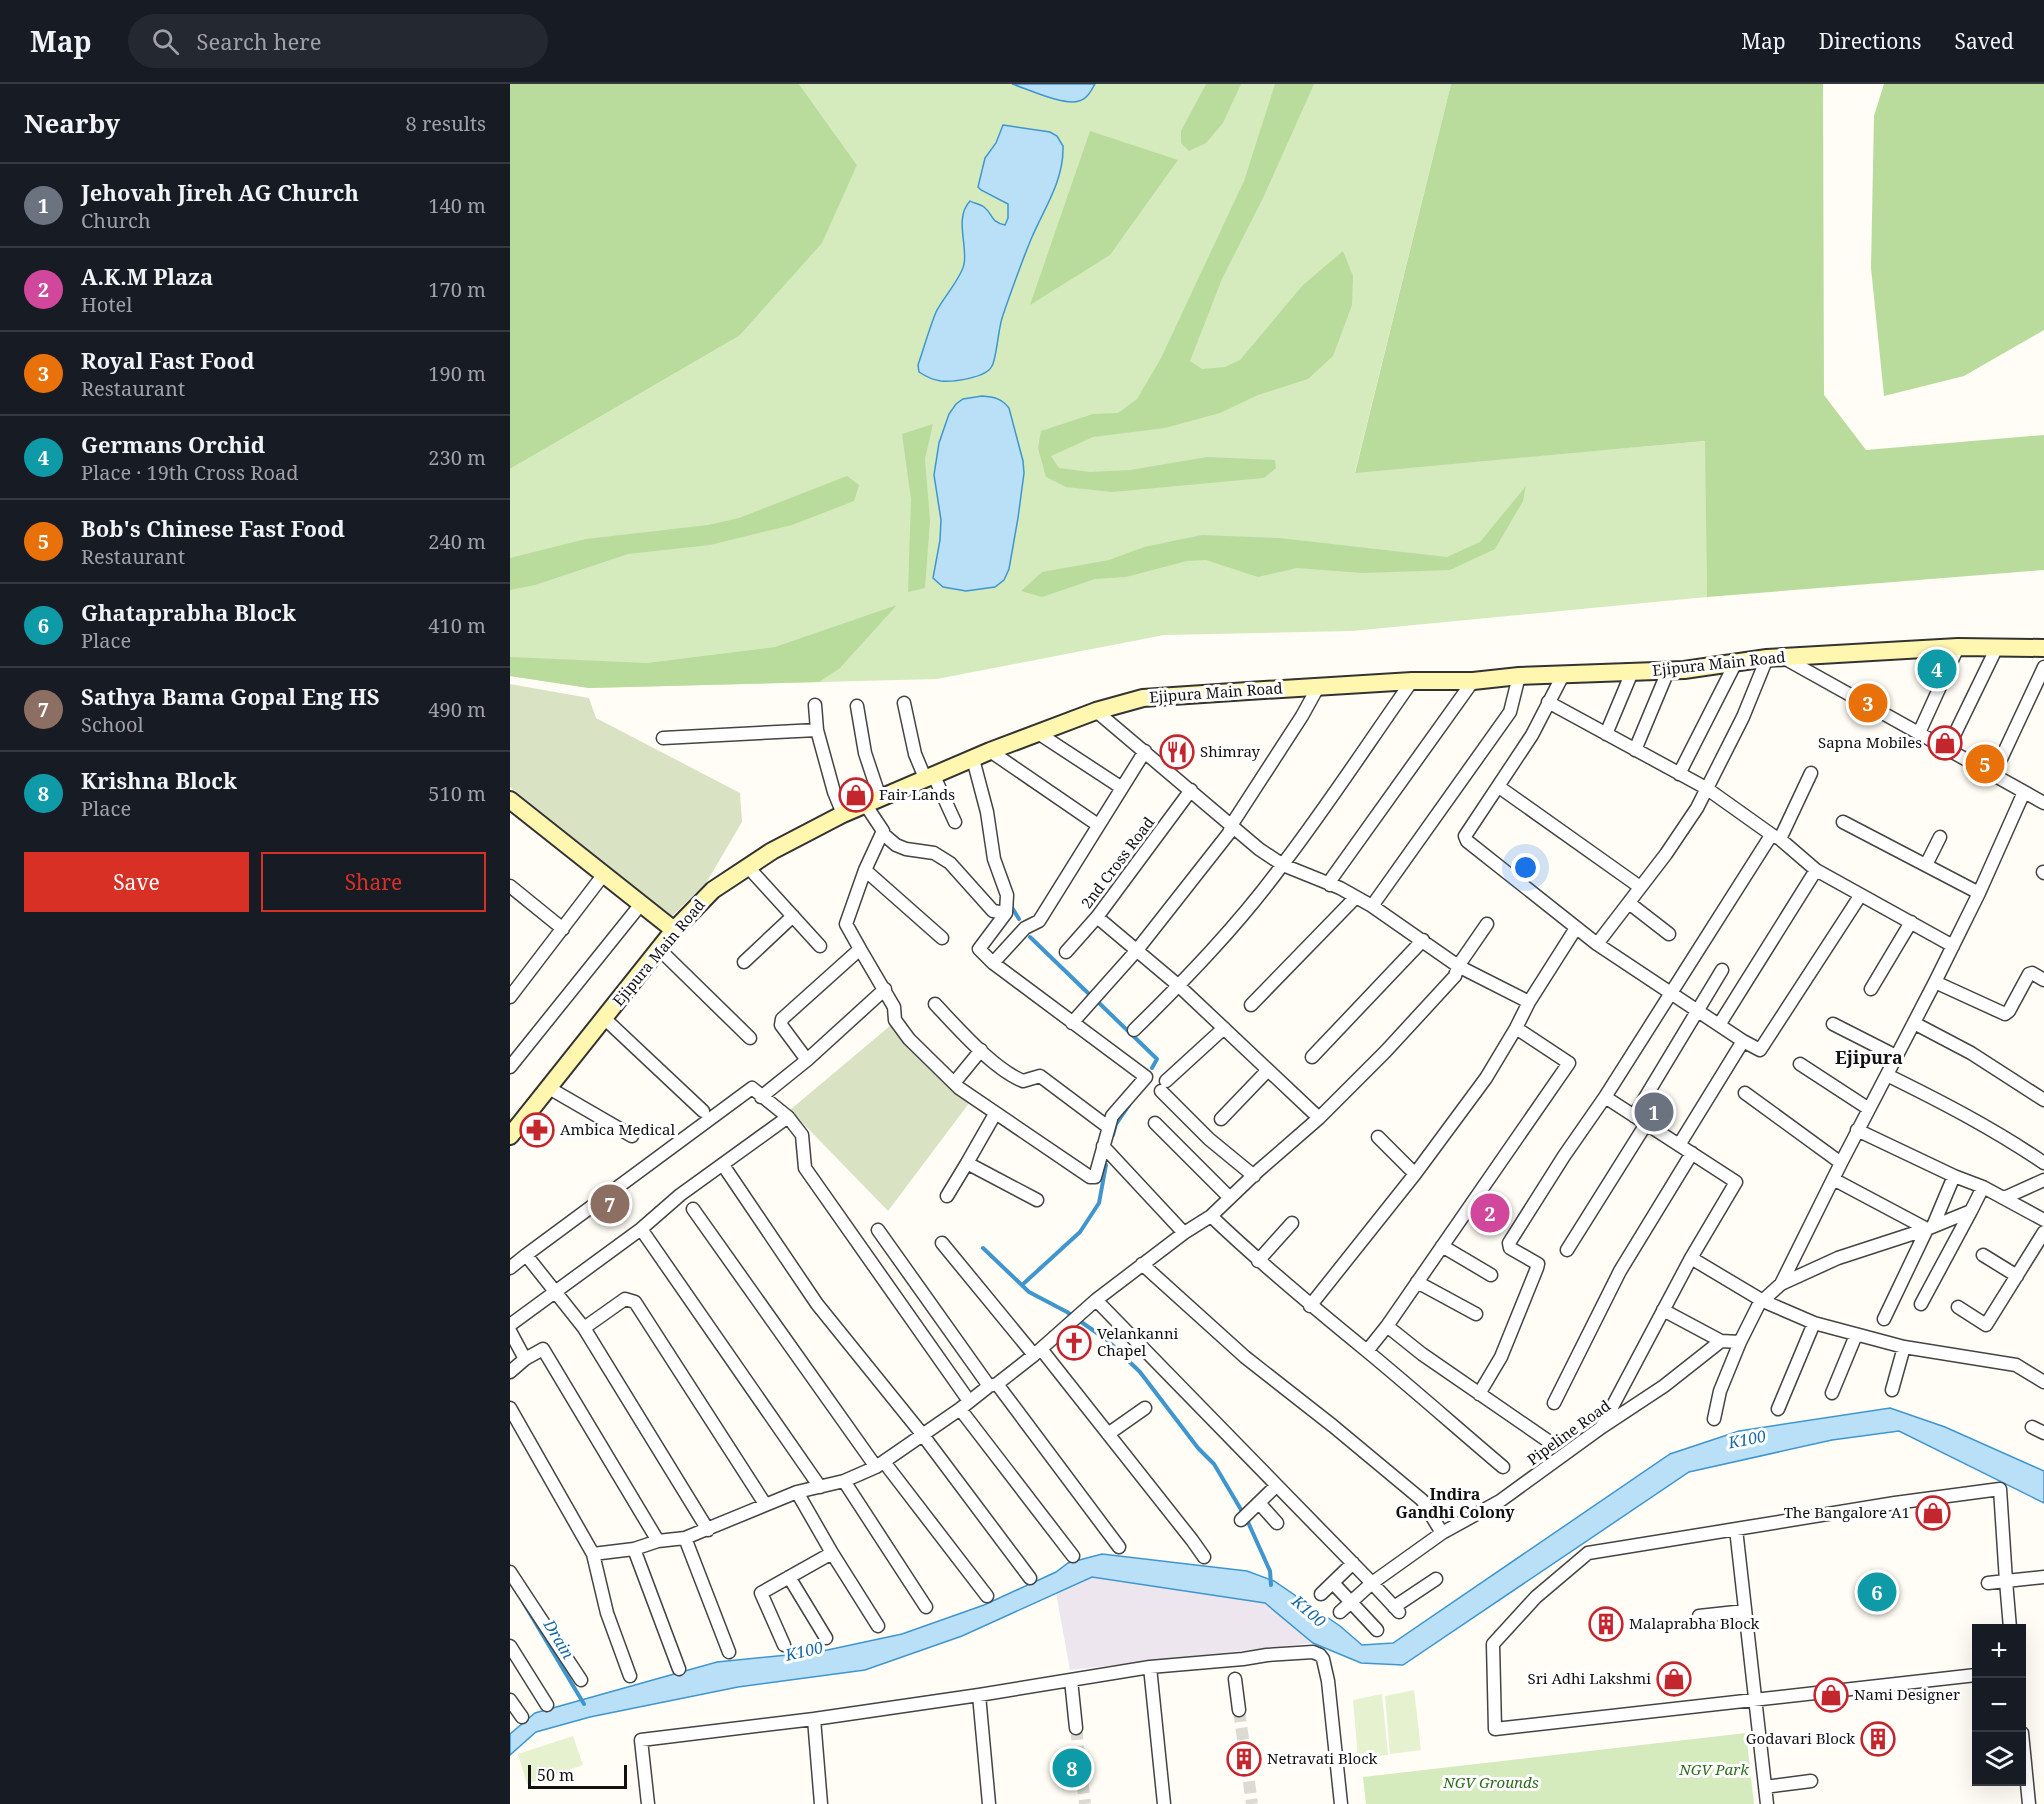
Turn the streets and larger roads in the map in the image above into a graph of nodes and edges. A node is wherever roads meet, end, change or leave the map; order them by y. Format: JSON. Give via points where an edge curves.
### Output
{"nodes":[{"id":1,"x":1958,"y":647,"type":"junction"},
{"id":2,"x":1997,"y":647,"type":"junction"},
{"id":3,"x":2044,"y":648,"type":"edge"},
{"id":4,"x":1775,"y":658,"type":"junction"},
{"id":5,"x":1735,"y":664,"type":"junction"},
{"id":6,"x":2044,"y":668,"type":"edge"},
{"id":7,"x":1668,"y":671,"type":"junction"},
{"id":8,"x":1632,"y":672,"type":"junction"},
{"id":9,"x":1563,"y":675,"type":"junction"},
{"id":10,"x":1519,"y":676,"type":"junction"},
{"id":11,"x":1412,"y":681,"type":"junction"},
{"id":12,"x":1473,"y":681,"type":"junction"},
{"id":13,"x":1317,"y":687,"type":"junction"},
{"id":14,"x":1548,"y":702,"type":"junction"},
{"id":15,"x":904,"y":703,"type":"dead end"},
{"id":16,"x":815,"y":705,"type":"dead end"},
{"id":17,"x":857,"y":706,"type":"dead end"},
{"id":18,"x":1096,"y":711,"type":"junction"},
{"id":19,"x":817,"y":730,"type":"junction"},
{"id":20,"x":1038,"y":733,"type":"junction"},
{"id":21,"x":1918,"y":733,"type":"junction"},
{"id":22,"x":1605,"y":734,"type":"junction"},
{"id":23,"x":663,"y":738,"type":"dead end"},
{"id":24,"x":1635,"y":750,"type":"junction"},
{"id":25,"x":1947,"y":750,"type":"junction"},
{"id":26,"x":1145,"y":751,"type":"junction"},
{"id":27,"x":990,"y":752,"type":"junction"},
{"id":28,"x":973,"y":759,"type":"junction"},
{"id":29,"x":1811,"y":773,"type":"dead end"},
{"id":30,"x":1679,"y":774,"type":"junction"},
{"id":31,"x":1993,"y":776,"type":"junction"},
{"id":32,"x":929,"y":777,"type":"junction"},
{"id":33,"x":1499,"y":787,"type":"junction"},
{"id":34,"x":1122,"y":788,"type":"junction"},
{"id":35,"x":1706,"y":788,"type":"junction"},
{"id":36,"x":1191,"y":790,"type":"junction"},
{"id":37,"x":2024,"y":792,"type":"junction"},
{"id":38,"x":510,"y":800,"type":"edge"},
{"id":39,"x":872,"y":801,"type":"junction"},
{"id":40,"x":2044,"y":803,"type":"edge"},
{"id":41,"x":843,"y":814,"type":"junction"},
{"id":42,"x":955,"y":822,"type":"dead end"},
{"id":43,"x":1843,"y":822,"type":"dead end"},
{"id":44,"x":1232,"y":824,"type":"junction"},
{"id":45,"x":1098,"y":825,"type":"junction"},
{"id":46,"x":882,"y":833,"type":"junction"},
{"id":47,"x":1776,"y":837,"type":"junction"},
{"id":48,"x":1940,"y":837,"type":"dead end"},
{"id":49,"x":1283,"y":865,"type":"junction"},
{"id":50,"x":1926,"y":865,"type":"junction"},
{"id":51,"x":748,"y":867,"type":"junction"},
{"id":52,"x":865,"y":870,"type":"junction"},
{"id":53,"x":1816,"y":870,"type":"junction"},
{"id":54,"x":603,"y":874,"type":"junction"},
{"id":55,"x":1330,"y":885,"type":"junction"},
{"id":56,"x":510,"y":886,"type":"edge"},
{"id":57,"x":1640,"y":887,"type":"junction"},
{"id":58,"x":1979,"y":893,"type":"junction"},
{"id":59,"x":1860,"y":896,"type":"junction"},
{"id":60,"x":1356,"y":897,"type":"junction"},
{"id":61,"x":1629,"y":903,"type":"junction"},
{"id":62,"x":641,"y":904,"type":"junction"},
{"id":63,"x":1372,"y":906,"type":"junction"},
{"id":64,"x":1006,"y":913,"type":"junction"},
{"id":65,"x":793,"y":916,"type":"junction"},
{"id":66,"x":1097,"y":917,"type":"junction"},
{"id":67,"x":1911,"y":922,"type":"junction"},
{"id":68,"x":1487,"y":924,"type":"dead end"},
{"id":69,"x":1576,"y":928,"type":"junction"},
{"id":70,"x":562,"y":929,"type":"junction"},
{"id":71,"x":674,"y":930,"type":"junction"},
{"id":72,"x":1669,"y":934,"type":"dead end"},
{"id":73,"x":942,"y":938,"type":"dead end"},
{"id":74,"x":1423,"y":940,"type":"junction"},
{"id":75,"x":1597,"y":944,"type":"junction"},
{"id":76,"x":820,"y":946,"type":"dead end"},
{"id":77,"x":1953,"y":946,"type":"junction"},
{"id":78,"x":659,"y":949,"type":"junction"},
{"id":79,"x":860,"y":949,"type":"junction"},
{"id":80,"x":1137,"y":950,"type":"junction"},
{"id":81,"x":1066,"y":952,"type":"dead end"},
{"id":82,"x":744,"y":962,"type":"dead end"},
{"id":83,"x":993,"y":963,"type":"junction"},
{"id":84,"x":1458,"y":966,"type":"junction"},
{"id":85,"x":1722,"y":970,"type":"dead end"},
{"id":86,"x":2044,"y":980,"type":"edge"},
{"id":87,"x":1935,"y":982,"type":"junction"},
{"id":88,"x":1179,"y":986,"type":"junction"},
{"id":89,"x":885,"y":989,"type":"junction"},
{"id":90,"x":1871,"y":989,"type":"dead end"},
{"id":91,"x":1671,"y":992,"type":"junction"},
{"id":92,"x":510,"y":997,"type":"edge"},
{"id":93,"x":1529,"y":1002,"type":"junction"},
{"id":94,"x":934,"y":1004,"type":"dead end"},
{"id":95,"x":1251,"y":1005,"type":"dead end"},
{"id":96,"x":1698,"y":1010,"type":"junction"},
{"id":97,"x":604,"y":1018,"type":"junction"},
{"id":98,"x":1072,"y":1023,"type":"junction"},
{"id":99,"x":1914,"y":1023,"type":"junction"},
{"id":100,"x":1833,"y":1024,"type":"dead end"},
{"id":101,"x":1719,"y":1025,"type":"junction"},
{"id":102,"x":1224,"y":1028,"type":"junction"},
{"id":103,"x":1516,"y":1028,"type":"junction"},
{"id":104,"x":1134,"y":1030,"type":"dead end"},
{"id":105,"x":750,"y":1038,"type":"dead end"},
{"id":106,"x":1743,"y":1041,"type":"junction"},
{"id":107,"x":981,"y":1050,"type":"junction"},
{"id":108,"x":1896,"y":1056,"type":"junction"},
{"id":109,"x":1312,"y":1057,"type":"dead end"},
{"id":110,"x":807,"y":1060,"type":"junction"},
{"id":111,"x":1800,"y":1064,"type":"dead end"},
{"id":112,"x":510,"y":1067,"type":"edge"},
{"id":113,"x":1268,"y":1070,"type":"junction"},
{"id":114,"x":1887,"y":1075,"type":"junction"},
{"id":115,"x":954,"y":1083,"type":"junction"},
{"id":116,"x":1156,"y":1083,"type":"junction"},
{"id":117,"x":549,"y":1088,"type":"junction"},
{"id":118,"x":1745,"y":1093,"type":"dead end"},
{"id":119,"x":761,"y":1097,"type":"junction"},
{"id":120,"x":1605,"y":1097,"type":"junction"},
{"id":121,"x":2044,"y":1100,"type":"edge"},
{"id":122,"x":1869,"y":1109,"type":"junction"},
{"id":123,"x":704,"y":1111,"type":"dead end"},
{"id":124,"x":995,"y":1114,"type":"junction"},
{"id":125,"x":788,"y":1116,"type":"junction"},
{"id":126,"x":1634,"y":1116,"type":"junction"},
{"id":127,"x":1319,"y":1118,"type":"junction"},
{"id":128,"x":1221,"y":1119,"type":"dead end"},
{"id":129,"x":1155,"y":1123,"type":"dead end"},
{"id":130,"x":1646,"y":1124,"type":"junction"},
{"id":131,"x":1108,"y":1127,"type":"junction"},
{"id":132,"x":1857,"y":1130,"type":"junction"},
{"id":133,"x":510,"y":1136,"type":"edge"},
{"id":134,"x":632,"y":1136,"type":"dead end"},
{"id":135,"x":1378,"y":1137,"type":"dead end"},
{"id":136,"x":1679,"y":1145,"type":"junction"},
{"id":137,"x":1103,"y":1146,"type":"junction"},
{"id":138,"x":1692,"y":1153,"type":"junction"},
{"id":139,"x":967,"y":1163,"type":"junction"},
{"id":140,"x":1841,"y":1163,"type":"junction"},
{"id":141,"x":2044,"y":1163,"type":"edge"},
{"id":142,"x":723,"y":1165,"type":"junction"},
{"id":143,"x":1415,"y":1174,"type":"junction"},
{"id":144,"x":1254,"y":1176,"type":"junction"},
{"id":145,"x":1954,"y":1176,"type":"junction"},
{"id":146,"x":1833,"y":1179,"type":"junction"},
{"id":147,"x":2044,"y":1180,"type":"edge"},
{"id":148,"x":1983,"y":1187,"type":"junction"},
{"id":149,"x":947,"y":1196,"type":"dead end"},
{"id":150,"x":1230,"y":1198,"type":"junction"},
{"id":151,"x":2004,"y":1198,"type":"junction"},
{"id":152,"x":1037,"y":1200,"type":"dead end"},
{"id":153,"x":693,"y":1209,"type":"dead end"},
{"id":154,"x":1971,"y":1211,"type":"junction"},
{"id":155,"x":1211,"y":1216,"type":"junction"},
{"id":156,"x":2044,"y":1220,"type":"edge"},
{"id":157,"x":1292,"y":1223,"type":"dead end"},
{"id":158,"x":1930,"y":1227,"type":"junction"},
{"id":159,"x":641,"y":1229,"type":"junction"},
{"id":160,"x":878,"y":1230,"type":"dead end"},
{"id":161,"x":2044,"y":1232,"type":"edge"},
{"id":162,"x":1184,"y":1233,"type":"junction"},
{"id":163,"x":942,"y":1243,"type":"dead end"},
{"id":164,"x":1442,"y":1246,"type":"junction"},
{"id":165,"x":1567,"y":1250,"type":"dead end"},
{"id":166,"x":526,"y":1255,"type":"junction"},
{"id":167,"x":1983,"y":1255,"type":"dead end"},
{"id":168,"x":1691,"y":1258,"type":"junction"},
{"id":169,"x":1258,"y":1261,"type":"junction"},
{"id":170,"x":1142,"y":1264,"type":"junction"},
{"id":171,"x":510,"y":1268,"type":"edge"},
{"id":172,"x":1491,"y":1275,"type":"dead end"},
{"id":173,"x":2017,"y":1276,"type":"junction"},
{"id":174,"x":1418,"y":1282,"type":"junction"},
{"id":175,"x":1781,"y":1284,"type":"junction"},
{"id":176,"x":556,"y":1293,"type":"junction"},
{"id":177,"x":1096,"y":1300,"type":"junction"},
{"id":178,"x":1763,"y":1301,"type":"junction"},
{"id":179,"x":1921,"y":1304,"type":"dead end"},
{"id":180,"x":1310,"y":1306,"type":"junction"},
{"id":181,"x":1958,"y":1307,"type":"dead end"},
{"id":182,"x":1663,"y":1310,"type":"junction"},
{"id":183,"x":1476,"y":1314,"type":"dead end"},
{"id":184,"x":1884,"y":1319,"type":"dead end"},
{"id":185,"x":1814,"y":1323,"type":"junction"},
{"id":186,"x":510,"y":1324,"type":"edge"},
{"id":187,"x":1387,"y":1326,"type":"junction"},
{"id":188,"x":584,"y":1328,"type":"junction"},
{"id":189,"x":510,"y":1330,"type":"edge"},
{"id":190,"x":1856,"y":1335,"type":"junction"},
{"id":191,"x":1721,"y":1341,"type":"junction"},
{"id":192,"x":1740,"y":1342,"type":"junction"},
{"id":193,"x":1904,"y":1347,"type":"junction"},
{"id":194,"x":1367,"y":1351,"type":"junction"},
{"id":195,"x":1038,"y":1352,"type":"junction"},
{"id":196,"x":525,"y":1359,"type":"junction"},
{"id":197,"x":510,"y":1372,"type":"edge"},
{"id":198,"x":2044,"y":1382,"type":"edge"},
{"id":199,"x":993,"y":1385,"type":"junction"},
{"id":200,"x":1892,"y":1390,"type":"dead end"},
{"id":201,"x":1479,"y":1394,"type":"junction"},
{"id":202,"x":1832,"y":1394,"type":"dead end"},
{"id":203,"x":1554,"y":1402,"type":"dead end"},
{"id":204,"x":965,"y":1405,"type":"junction"},
{"id":205,"x":510,"y":1408,"type":"edge"},
{"id":206,"x":1145,"y":1408,"type":"dead end"},
{"id":207,"x":1778,"y":1408,"type":"dead end"},
{"id":208,"x":1714,"y":1419,"type":"dead end"},
{"id":209,"x":1602,"y":1427,"type":"junction"},
{"id":210,"x":2032,"y":1427,"type":"dead end"},
{"id":211,"x":2044,"y":1433,"type":"edge"},
{"id":212,"x":922,"y":1434,"type":"junction"},
{"id":213,"x":1108,"y":1434,"type":"junction"},
{"id":214,"x":1551,"y":1443,"type":"dead end"},
{"id":215,"x":880,"y":1464,"type":"junction"},
{"id":216,"x":1503,"y":1467,"type":"dead end"},
{"id":217,"x":844,"y":1481,"type":"junction"},
{"id":218,"x":1276,"y":1486,"type":"junction"},
{"id":219,"x":820,"y":1487,"type":"junction"},
{"id":220,"x":796,"y":1492,"type":"junction"},
{"id":221,"x":765,"y":1504,"type":"junction"},
{"id":222,"x":1260,"y":1504,"type":"junction"},
{"id":223,"x":1241,"y":1520,"type":"dead end"},
{"id":224,"x":1277,"y":1523,"type":"dead end"},
{"id":225,"x":1736,"y":1528,"type":"junction"},
{"id":226,"x":708,"y":1530,"type":"junction"},
{"id":227,"x":1442,"y":1533,"type":"junction"},
{"id":228,"x":685,"y":1538,"type":"junction"},
{"id":229,"x":658,"y":1542,"type":"junction"},
{"id":230,"x":1119,"y":1547,"type":"dead end"},
{"id":231,"x":634,"y":1549,"type":"junction"},
{"id":232,"x":832,"y":1553,"type":"junction"},
{"id":233,"x":593,"y":1554,"type":"junction"},
{"id":234,"x":1073,"y":1556,"type":"dead end"},
{"id":235,"x":1204,"y":1557,"type":"dead end"},
{"id":236,"x":1353,"y":1563,"type":"junction"},
{"id":237,"x":510,"y":1572,"type":"edge"},
{"id":238,"x":789,"y":1577,"type":"junction"},
{"id":239,"x":2044,"y":1577,"type":"edge"},
{"id":240,"x":1030,"y":1578,"type":"dead end"},
{"id":241,"x":1436,"y":1580,"type":"dead end"},
{"id":242,"x":2006,"y":1581,"type":"junction"},
{"id":243,"x":1333,"y":1582,"type":"junction"},
{"id":244,"x":1372,"y":1583,"type":"junction"},
{"id":245,"x":1988,"y":1583,"type":"dead end"},
{"id":246,"x":1321,"y":1594,"type":"dead end"},
{"id":247,"x":987,"y":1596,"type":"dead end"},
{"id":248,"x":1351,"y":1602,"type":"junction"},
{"id":249,"x":926,"y":1607,"type":"dead end"},
{"id":250,"x":1745,"y":1611,"type":"junction"},
{"id":251,"x":1340,"y":1612,"type":"dead end"},
{"id":252,"x":1699,"y":1616,"type":"dead end"},
{"id":253,"x":2010,"y":1624,"type":"edge"},
{"id":254,"x":878,"y":1626,"type":"dead end"},
{"id":255,"x":1377,"y":1630,"type":"dead end"},
{"id":256,"x":825,"y":1638,"type":"dead end"},
{"id":257,"x":784,"y":1645,"type":"dead end"},
{"id":258,"x":510,"y":1646,"type":"edge"},
{"id":259,"x":729,"y":1652,"type":"dead end"},
{"id":260,"x":1150,"y":1667,"type":"junction"},
{"id":261,"x":679,"y":1669,"type":"dead end"},
{"id":262,"x":630,"y":1676,"type":"dead end"},
{"id":263,"x":1972,"y":1676,"type":"edge"},
{"id":264,"x":1235,"y":1679,"type":"dead end"},
{"id":265,"x":581,"y":1680,"type":"dead end"},
{"id":266,"x":1071,"y":1680,"type":"junction"},
{"id":267,"x":978,"y":1695,"type":"junction"},
{"id":268,"x":510,"y":1700,"type":"edge"},
{"id":269,"x":1755,"y":1700,"type":"junction"},
{"id":270,"x":547,"y":1705,"type":"dead end"},
{"id":271,"x":1239,"y":1710,"type":"tunnel mouth"},
{"id":272,"x":522,"y":1718,"type":"dead end"},
{"id":273,"x":814,"y":1719,"type":"junction"},
{"id":274,"x":1076,"y":1728,"type":"tunnel mouth"},
{"id":275,"x":2026,"y":1774,"type":"edge"},
{"id":276,"x":1811,"y":1781,"type":"dead end"},
{"id":277,"x":1765,"y":1787,"type":"junction"},
{"id":278,"x":648,"y":1804,"type":"edge"},
{"id":279,"x":821,"y":1804,"type":"edge"},
{"id":280,"x":989,"y":1804,"type":"edge"},
{"id":281,"x":1164,"y":1804,"type":"edge"},
{"id":282,"x":1341,"y":1804,"type":"edge"},
{"id":283,"x":1767,"y":1804,"type":"edge"},
{"id":284,"x":2029,"y":1804,"type":"edge"}],
"edges":[{"from":1,"to":2,"type":"street","name":"Ejipura Main Road"},
{"from":1,"to":4,"type":"street","name":"Ejipura Main Road"},
{"from":1,"to":21,"type":"street"},
{"from":2,"to":3,"type":"street","name":"Ejipura Main Road"},
{"from":2,"to":25,"type":"street"},
{"from":4,"to":5,"type":"street","name":"Ejipura Main Road"},
{"from":4,"to":21,"type":"street"},
{"from":4,"to":35,"type":"street"},
{"from":5,"to":7,"type":"street","name":"Ejipura Main Road"},
{"from":5,"to":30,"type":"street"},
{"from":6,"to":31,"type":"street"},
{"from":7,"to":8,"type":"street","name":"Ejipura Main Road"},
{"from":7,"to":24,"type":"street"},
{"from":8,"to":9,"type":"street","name":"Ejipura Main Road"},
{"from":8,"to":22,"type":"street"},
{"from":9,"to":10,"type":"street","name":"Ejipura Main Road"},
{"from":9,"to":14,"type":"street"},
{"from":10,"to":12,"type":"street","name":"Ejipura Main Road"},
{"from":10,"to":63,"type":"street","via":[[1510,712]]},
{"from":11,"to":12,"type":"street","name":"Ejipura Main Road"},
{"from":11,"to":13,"type":"street","name":"Ejipura Main Road"},
{"from":11,"to":49,"type":"street"},
{"from":12,"to":55,"type":"street"},
{"from":13,"to":18,"type":"street","name":"Ejipura Main Road","via":[[1143,698]]},
{"from":13,"to":44,"type":"street"},
{"from":14,"to":22,"type":"street"},
{"from":14,"to":33,"type":"street"},
{"from":15,"to":32,"type":"street","via":[[915,754]]},
{"from":16,"to":19,"type":"street"},
{"from":17,"to":39,"type":"street"},
{"from":18,"to":20,"type":"street","name":"Ejipura Main Road"},
{"from":18,"to":26,"type":"street"},
{"from":19,"to":23,"type":"street"},
{"from":19,"to":41,"type":"street"},
{"from":20,"to":27,"type":"street","name":"Ejipura Main Road"},
{"from":20,"to":34,"type":"street"},
{"from":21,"to":25,"type":"street"},
{"from":22,"to":24,"type":"street"},
{"from":24,"to":30,"type":"street"},
{"from":25,"to":31,"type":"street"},
{"from":26,"to":34,"type":"street"},
{"from":26,"to":36,"type":"street"},
{"from":27,"to":28,"type":"street","name":"Ejipura Main Road"},
{"from":27,"to":45,"type":"street"},
{"from":28,"to":32,"type":"street","name":"Ejipura Main Road"},
{"from":28,"to":64,"type":"street","via":[[994,859],[1007,895]]},
{"from":29,"to":47,"type":"street"},
{"from":30,"to":35,"type":"street"},
{"from":31,"to":37,"type":"street"},
{"from":32,"to":39,"type":"street","name":"Ejipura Main Road"},
{"from":32,"to":42,"type":"street"},
{"from":33,"to":57,"type":"street"},
{"from":33,"to":69,"type":"street","via":[[1465,836],[1467,841]]},
{"from":34,"to":45,"type":"street"},
{"from":35,"to":47,"type":"street"},
{"from":35,"to":57,"type":"street","via":[[1686,825]]},
{"from":36,"to":44,"type":"street"},
{"from":36,"to":66,"type":"street","name":"2nd Cross Road"},
{"from":37,"to":40,"type":"street"},
{"from":37,"to":58,"type":"street"},
{"from":38,"to":54,"type":"street"},
{"from":39,"to":41,"type":"street","name":"Ejipura Main Road"},
{"from":39,"to":46,"type":"street"},
{"from":41,"to":51,"type":"street","name":"Ejipura Main Road"},
{"from":43,"to":50,"type":"street"},
{"from":44,"to":49,"type":"street"},
{"from":44,"to":80,"type":"street","via":[[1229,833]]},
{"from":45,"to":83,"type":"street","via":[[1039,921],[1025,928]]},
{"from":46,"to":52,"type":"street"},
{"from":46,"to":64,"type":"street","via":[[896,845],[934,853],[950,863],[993,911]]},
{"from":47,"to":53,"type":"street"},
{"from":47,"to":91,"type":"street"},
{"from":48,"to":50,"type":"street"},
{"from":49,"to":55,"type":"street"},
{"from":49,"to":88,"type":"street"},
{"from":50,"to":58,"type":"street"},
{"from":51,"to":65,"type":"street"},
{"from":51,"to":71,"type":"street","name":"Ejipura Main Road","via":[[713,890]]},
{"from":52,"to":73,"type":"street"},
{"from":52,"to":79,"type":"street","via":[[846,924]]},
{"from":53,"to":59,"type":"street"},
{"from":53,"to":101,"type":"street"},
{"from":54,"to":62,"type":"street"},
{"from":54,"to":70,"type":"street"},
{"from":55,"to":60,"type":"street"},
{"from":56,"to":70,"type":"street"},
{"from":57,"to":61,"type":"street"},
{"from":58,"to":77,"type":"street"},
{"from":59,"to":67,"type":"street"},
{"from":59,"to":106,"type":"street","via":[[1762,1048],[1758,1050]]},
{"from":60,"to":63,"type":"street"},
{"from":60,"to":95,"type":"street"},
{"from":61,"to":72,"type":"street"},
{"from":61,"to":75,"type":"street"},
{"from":62,"to":71,"type":"street"},
{"from":62,"to":112,"type":"street"},
{"from":63,"to":74,"type":"street"},
{"from":64,"to":83,"type":"street","via":[[979,947]]},
{"from":65,"to":76,"type":"street"},
{"from":65,"to":82,"type":"street"},
{"from":66,"to":80,"type":"street"},
{"from":66,"to":81,"type":"street","name":"2nd Cross Road"},
{"from":67,"to":77,"type":"street"},
{"from":67,"to":90,"type":"street"},
{"from":68,"to":84,"type":"street"},
{"from":69,"to":75,"type":"street"},
{"from":69,"to":93,"type":"street"},
{"from":70,"to":92,"type":"street"},
{"from":71,"to":78,"type":"street","name":"Ejipura Main Road"},
{"from":74,"to":84,"type":"street"},
{"from":74,"to":109,"type":"street"},
{"from":75,"to":91,"type":"street"},
{"from":77,"to":87,"type":"street"},
{"from":78,"to":97,"type":"street","name":"Ejipura Main Road"},
{"from":78,"to":105,"type":"street"},
{"from":79,"to":89,"type":"street"},
{"from":79,"to":110,"type":"street","via":[[781,1021]]},
{"from":80,"to":88,"type":"street"},
{"from":80,"to":98,"type":"street"},
{"from":83,"to":98,"type":"street"},
{"from":84,"to":93,"type":"street"},
{"from":84,"to":127,"type":"street","via":[[1455,976]]},
{"from":85,"to":96,"type":"street"},
{"from":86,"to":87,"type":"street","via":[[2029,974],[2005,1014]]},
{"from":87,"to":99,"type":"street"},
{"from":88,"to":102,"type":"street"},
{"from":88,"to":104,"type":"street"},
{"from":89,"to":110,"type":"street"},
{"from":89,"to":115,"type":"street","via":[[896,1020],[909,1039]]},
{"from":91,"to":96,"type":"street"},
{"from":91,"to":120,"type":"street"},
{"from":93,"to":103,"type":"street"},
{"from":94,"to":107,"type":"street"},
{"from":96,"to":101,"type":"street"},
{"from":96,"to":126,"type":"street"},
{"from":97,"to":117,"type":"street","name":"Ejipura Main Road"},
{"from":97,"to":123,"type":"street"},
{"from":98,"to":116,"type":"street"},
{"from":99,"to":108,"type":"street"},
{"from":99,"to":121,"type":"street","via":[[1971,1053]]},
{"from":100,"to":108,"type":"street"},
{"from":101,"to":106,"type":"street"},
{"from":102,"to":113,"type":"street"},
{"from":102,"to":116,"type":"street"},
{"from":103,"to":143,"type":"street","via":[[1486,1078]]},
{"from":103,"to":164,"type":"street","via":[[1569,1063]]},
{"from":106,"to":136,"type":"street"},
{"from":107,"to":115,"type":"street"},
{"from":107,"to":131,"type":"street","via":[[1023,1081],[1040,1076]]},
{"from":108,"to":114,"type":"street"},
{"from":110,"to":119,"type":"street"},
{"from":111,"to":122,"type":"street"},
{"from":113,"to":127,"type":"street"},
{"from":113,"to":128,"type":"street"},
{"from":114,"to":122,"type":"street"},
{"from":114,"to":141,"type":"street","via":[[1953,1107]]},
{"from":115,"to":124,"type":"street"},
{"from":116,"to":131,"type":"street","via":[[1112,1116]]},
{"from":116,"to":144,"type":"street","via":[[1209,1139]]},
{"from":117,"to":133,"type":"street","name":"Ejipura Main Road"},
{"from":117,"to":134,"type":"street"},
{"from":118,"to":140,"type":"street"},
{"from":119,"to":125,"type":"street"},
{"from":119,"to":166,"type":"street","via":[[752,1088]]},
{"from":120,"to":126,"type":"street"},
{"from":120,"to":201,"type":"street","via":[[1509,1243],[1510,1248],[1538,1264],[1501,1358]]},
{"from":122,"to":132,"type":"street"},
{"from":124,"to":137,"type":"street","via":[[1090,1178],[1095,1177]]},
{"from":124,"to":139,"type":"street"},
{"from":125,"to":142,"type":"street"},
{"from":125,"to":204,"type":"street","via":[[801,1136],[805,1167]]},
{"from":126,"to":130,"type":"street"},
{"from":127,"to":144,"type":"street"},
{"from":129,"to":150,"type":"street"},
{"from":130,"to":136,"type":"street"},
{"from":130,"to":165,"type":"street"},
{"from":131,"to":137,"type":"street"},
{"from":132,"to":140,"type":"street"},
{"from":132,"to":145,"type":"street"},
{"from":135,"to":143,"type":"street"},
{"from":136,"to":138,"type":"street"},
{"from":137,"to":162,"type":"street"},
{"from":138,"to":168,"type":"street","via":[[1736,1182]]},
{"from":138,"to":203,"type":"street","via":[[1620,1271]]},
{"from":139,"to":149,"type":"street"},
{"from":139,"to":152,"type":"street"},
{"from":140,"to":146,"type":"street"},
{"from":142,"to":159,"type":"street"},
{"from":142,"to":212,"type":"street","via":[[817,1304]]},
{"from":143,"to":180,"type":"street"},
{"from":144,"to":150,"type":"street"},
{"from":145,"to":148,"type":"street"},
{"from":145,"to":158,"type":"street"},
{"from":146,"to":158,"type":"street"},
{"from":146,"to":175,"type":"street"},
{"from":147,"to":151,"type":"street"},
{"from":148,"to":151,"type":"street"},
{"from":148,"to":154,"type":"street"},
{"from":150,"to":155,"type":"street"},
{"from":151,"to":156,"type":"street"},
{"from":153,"to":215,"type":"street"},
{"from":154,"to":158,"type":"street"},
{"from":154,"to":179,"type":"street"},
{"from":155,"to":162,"type":"street"},
{"from":155,"to":169,"type":"street"},
{"from":157,"to":169,"type":"street"},
{"from":158,"to":175,"type":"street","via":[[1838,1258]]},
{"from":158,"to":184,"type":"street"},
{"from":159,"to":176,"type":"street"},
{"from":159,"to":219,"type":"street"},
{"from":160,"to":199,"type":"street"},
{"from":161,"to":173,"type":"street"},
{"from":162,"to":170,"type":"street"},
{"from":163,"to":195,"type":"street"},
{"from":164,"to":172,"type":"street"},
{"from":164,"to":174,"type":"street"},
{"from":166,"to":171,"type":"street"},
{"from":166,"to":176,"type":"street"},
{"from":167,"to":173,"type":"street"},
{"from":168,"to":178,"type":"street"},
{"from":168,"to":182,"type":"street"},
{"from":169,"to":180,"type":"street"},
{"from":170,"to":177,"type":"street"},
{"from":170,"to":227,"type":"street","via":[[1245,1357],[1422,1500]]},
{"from":173,"to":181,"type":"street","via":[[1986,1325]]},
{"from":174,"to":183,"type":"street"},
{"from":174,"to":187,"type":"street"},
{"from":175,"to":178,"type":"street"},
{"from":176,"to":186,"type":"street"},
{"from":176,"to":188,"type":"street"},
{"from":177,"to":195,"type":"street"},
{"from":177,"to":218,"type":"street"},
{"from":178,"to":185,"type":"street"},
{"from":178,"to":192,"type":"street"},
{"from":180,"to":194,"type":"street"},
{"from":182,"to":191,"type":"street"},
{"from":182,"to":209,"type":"street"},
{"from":185,"to":190,"type":"street"},
{"from":185,"to":207,"type":"street"},
{"from":187,"to":194,"type":"street"},
{"from":187,"to":201,"type":"street"},
{"from":188,"to":221,"type":"street","via":[[625,1299],[635,1302]]},
{"from":188,"to":226,"type":"street"},
{"from":189,"to":196,"type":"street"},
{"from":190,"to":193,"type":"street"},
{"from":190,"to":202,"type":"street"},
{"from":191,"to":192,"type":"street"},
{"from":191,"to":209,"type":"street","name":"Pipeline Road","via":[[1664,1386]]},
{"from":192,"to":208,"type":"street","via":[[1720,1391]]},
{"from":193,"to":198,"type":"street","via":[[2016,1365]]},
{"from":193,"to":200,"type":"street"},
{"from":194,"to":216,"type":"street"},
{"from":195,"to":199,"type":"street"},
{"from":195,"to":213,"type":"street"},
{"from":196,"to":197,"type":"street"},
{"from":196,"to":229,"type":"street","via":[[543,1349]]},
{"from":199,"to":204,"type":"street"},
{"from":199,"to":230,"type":"street"},
{"from":201,"to":214,"type":"street"},
{"from":204,"to":212,"type":"street"},
{"from":204,"to":234,"type":"street"},
{"from":205,"to":233,"type":"street"},
{"from":206,"to":213,"type":"street"},
{"from":209,"to":227,"type":"street","name":"Pipeline Road","via":[[1500,1501]]},
{"from":210,"to":211,"type":"street"},
{"from":212,"to":215,"type":"street"},
{"from":212,"to":240,"type":"street"},
{"from":213,"to":235,"type":"street"},
{"from":215,"to":217,"type":"street"},
{"from":215,"to":247,"type":"street"},
{"from":217,"to":219,"type":"street"},
{"from":217,"to":249,"type":"street"},
{"from":218,"to":222,"type":"street"},
{"from":218,"to":236,"type":"street"},
{"from":219,"to":220,"type":"street"},
{"from":220,"to":221,"type":"street"},
{"from":220,"to":232,"type":"street"},
{"from":221,"to":226,"type":"street"},
{"from":222,"to":223,"type":"street"},
{"from":222,"to":224,"type":"street"},
{"from":225,"to":242,"type":"street","via":[[2000,1489]]},
{"from":225,"to":250,"type":"street"},
{"from":225,"to":269,"type":"street","via":[[1588,1553],[1536,1598],[1494,1644],[1495,1729]]},
{"from":226,"to":228,"type":"street"},
{"from":227,"to":244,"type":"street","name":"Pipeline Road"},
{"from":228,"to":229,"type":"street"},
{"from":228,"to":259,"type":"street"},
{"from":229,"to":231,"type":"street"},
{"from":231,"to":233,"type":"street"},
{"from":231,"to":261,"type":"street"},
{"from":232,"to":238,"type":"street"},
{"from":232,"to":254,"type":"street"},
{"from":233,"to":262,"type":"street","via":[[607,1612]]},
{"from":236,"to":243,"type":"street"},
{"from":236,"to":244,"type":"street"},
{"from":237,"to":265,"type":"street"},
{"from":238,"to":256,"type":"street"},
{"from":238,"to":257,"type":"street","via":[[761,1593]]},
{"from":239,"to":242,"type":"street"},
{"from":241,"to":244,"type":"street","via":[[1396,1610]]},
{"from":242,"to":245,"type":"street"},
{"from":242,"to":253,"type":"street"},
{"from":243,"to":246,"type":"street"},
{"from":243,"to":248,"type":"street"},
{"from":244,"to":248,"type":"street","name":"Pipeline Road"},
{"from":248,"to":251,"type":"street","name":"Pipeline Road"},
{"from":248,"to":255,"type":"street"},
{"from":250,"to":252,"type":"street"},
{"from":250,"to":269,"type":"street"},
{"from":258,"to":270,"type":"street"},
{"from":260,"to":266,"type":"street"},
{"from":260,"to":281,"type":"street"},
{"from":260,"to":282,"type":"street","via":[[1267,1655],[1320,1654],[1328,1681]]},
{"from":263,"to":269,"type":"street"},
{"from":264,"to":271,"type":"street"},
{"from":266,"to":267,"type":"street"},
{"from":266,"to":274,"type":"street"},
{"from":267,"to":273,"type":"street"},
{"from":267,"to":280,"type":"street"},
{"from":268,"to":272,"type":"street"},
{"from":269,"to":277,"type":"street"},
{"from":273,"to":278,"type":"street","via":[[641,1740]]},
{"from":273,"to":279,"type":"street"},
{"from":275,"to":284,"type":"street"},
{"from":276,"to":277,"type":"street"},
{"from":277,"to":283,"type":"street"}]}
